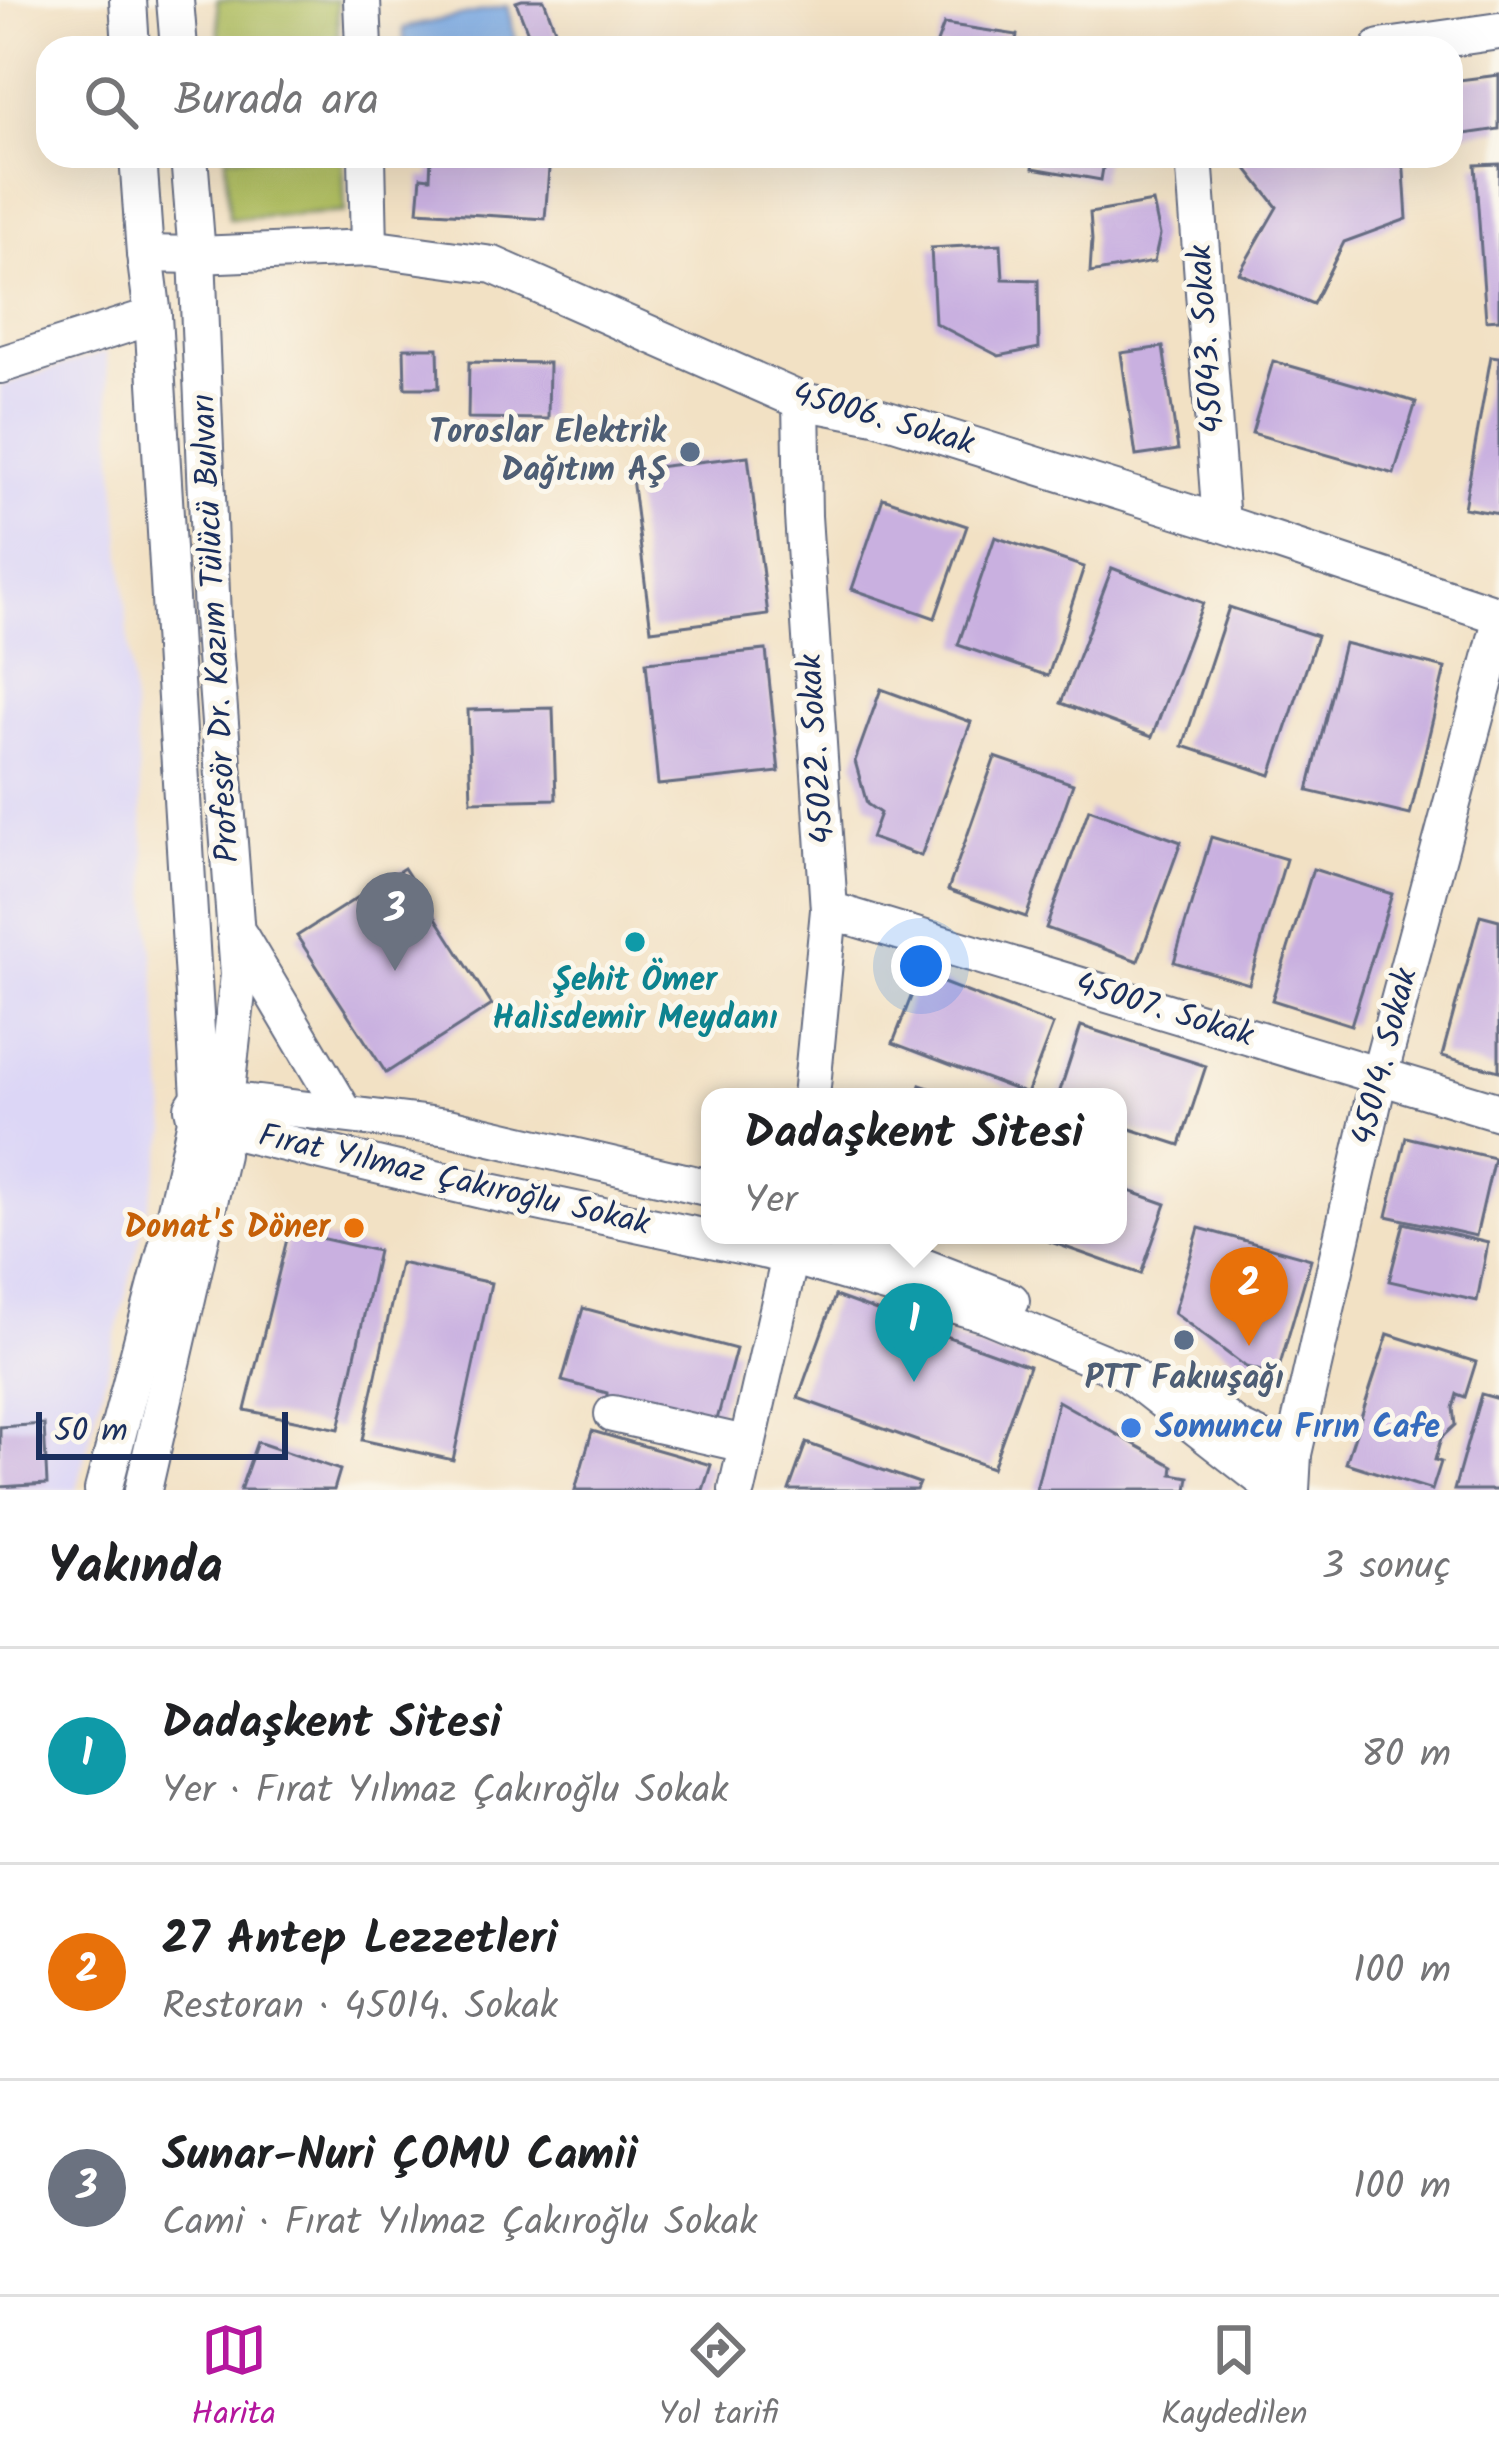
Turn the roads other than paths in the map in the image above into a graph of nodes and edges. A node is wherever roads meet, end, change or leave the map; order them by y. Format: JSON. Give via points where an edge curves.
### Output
{"nodes":[{"id":1,"x":128,"y":0,"type":"edge"},
{"id":2,"x":175,"y":0,"type":"edge"},
{"id":3,"x":362,"y":0,"type":"edge"},
{"id":4,"x":1499,"y":31,"type":"edge"},
{"id":5,"x":130,"y":36,"type":"edge"},
{"id":6,"x":178,"y":36,"type":"edge"},
{"id":7,"x":364,"y":36,"type":"edge"},
{"id":8,"x":1463,"y":36,"type":"edge"},
{"id":9,"x":139,"y":168,"type":"edge"},
{"id":10,"x":190,"y":168,"type":"edge"},
{"id":11,"x":367,"y":168,"type":"edge"},
{"id":12,"x":1195,"y":168,"type":"edge"},
{"id":13,"x":369,"y":248,"type":"junction"},
{"id":14,"x":145,"y":254,"type":"junction"},
{"id":15,"x":197,"y":256,"type":"junction"},
{"id":16,"x":153,"y":316,"type":"junction"},
{"id":17,"x":0,"y":365,"type":"edge"},
{"id":18,"x":801,"y":401,"type":"junction"},
{"id":19,"x":1221,"y":523,"type":"junction"},
{"id":20,"x":1499,"y":615,"type":"edge"},
{"id":21,"x":1499,"y":628,"type":"edge"},
{"id":22,"x":829,"y":910,"type":"junction"},
{"id":23,"x":236,"y":928,"type":"junction"},
{"id":24,"x":1379,"y":1076,"type":"junction"},
{"id":25,"x":812,"y":1088,"type":"edge"},
{"id":26,"x":1499,"y":1112,"type":"edge"},
{"id":27,"x":345,"y":1114,"type":"junction"},
{"id":28,"x":209,"y":1117,"type":"junction"},
{"id":29,"x":701,"y":1186,"type":"edge"},
{"id":30,"x":701,"y":1230,"type":"edge"},
{"id":31,"x":866,"y":1244,"type":"edge"},
{"id":32,"x":793,"y":1246,"type":"edge"},
{"id":33,"x":613,"y":1414,"type":"dead end"},
{"id":34,"x":745,"y":1444,"type":"junction"},
{"id":35,"x":1292,"y":1472,"type":"edge"},
{"id":36,"x":103,"y":1490,"type":"edge"},
{"id":37,"x":143,"y":1490,"type":"edge"},
{"id":38,"x":736,"y":1490,"type":"edge"},
{"id":39,"x":1277,"y":1490,"type":"edge"}],
"edges":[{"from":1,"to":5,"type":"street"},
{"from":2,"to":6,"type":"street"},
{"from":3,"to":7,"type":"street"},
{"from":4,"to":8,"type":"street"},
{"from":9,"to":14,"type":"street","name":"Profesör Dr. Kazım Tülücü Bulvarı"},
{"from":10,"to":15,"type":"street","name":"Profesör Dr. Kazım Tülücü Bulvarı"},
{"from":11,"to":13,"type":"street"},
{"from":12,"to":19,"type":"street","name":"45043. Sokak"},
{"from":13,"to":15,"type":"street","name":"45006. Sokak"},
{"from":13,"to":18,"type":"street","name":"45006. Sokak","via":[[493,265]]},
{"from":14,"to":15,"type":"street","name":"45006. Sokak"},
{"from":14,"to":16,"type":"street","name":"Profesör Dr. Kazım Tülücü Bulvarı"},
{"from":15,"to":23,"type":"street","name":"Profesör Dr. Kazım Tülücü Bulvarı"},
{"from":16,"to":17,"type":"street"},
{"from":16,"to":28,"type":"street","name":"Profesör Dr. Kazım Tülücü Bulvarı"},
{"from":18,"to":19,"type":"street","name":"45006. Sokak","via":[[875,415]]},
{"from":18,"to":22,"type":"street","name":"45022. Sokak"},
{"from":19,"to":20,"type":"street","name":"45006. Sokak"},
{"from":21,"to":24,"type":"street","name":"45014. Sokak"},
{"from":22,"to":24,"type":"street","name":"45007. Sokak"},
{"from":22,"to":25,"type":"street","name":"45022. Sokak"},
{"from":23,"to":27,"type":"street"},
{"from":23,"to":28,"type":"street","name":"Profesör Dr. Kazım Tülücü Bulvarı","via":[[239,975]]},
{"from":24,"to":26,"type":"street","name":"45007. Sokak"},
{"from":24,"to":35,"type":"street","name":"45014. Sokak"},
{"from":27,"to":28,"type":"street","name":"Fırat Yılmaz Çakıroğlu Sokak"},
{"from":27,"to":29,"type":"street","name":"Fırat Yılmaz Çakıroğlu Sokak","via":[[448,1127]]},
{"from":28,"to":30,"type":"street","name":"Fırat Yılmaz Çakıroğlu Sokak","via":[[486,1191]]},
{"from":28,"to":36,"type":"street","name":"Profesör Dr. Kazım Tülücü Bulvarı"},
{"from":28,"to":37,"type":"street","name":"Profesör Dr. Kazım Tülücü Bulvarı","via":[[220,1154]]},
{"from":31,"to":35,"type":"street","via":[[1168,1375]]},
{"from":32,"to":34,"type":"street"},
{"from":32,"to":39,"type":"street","name":"Fırat Yılmaz Çakıroğlu Sokak","via":[[1126,1372]]},
{"from":33,"to":34,"type":"street"},
{"from":34,"to":38,"type":"street"}]}
